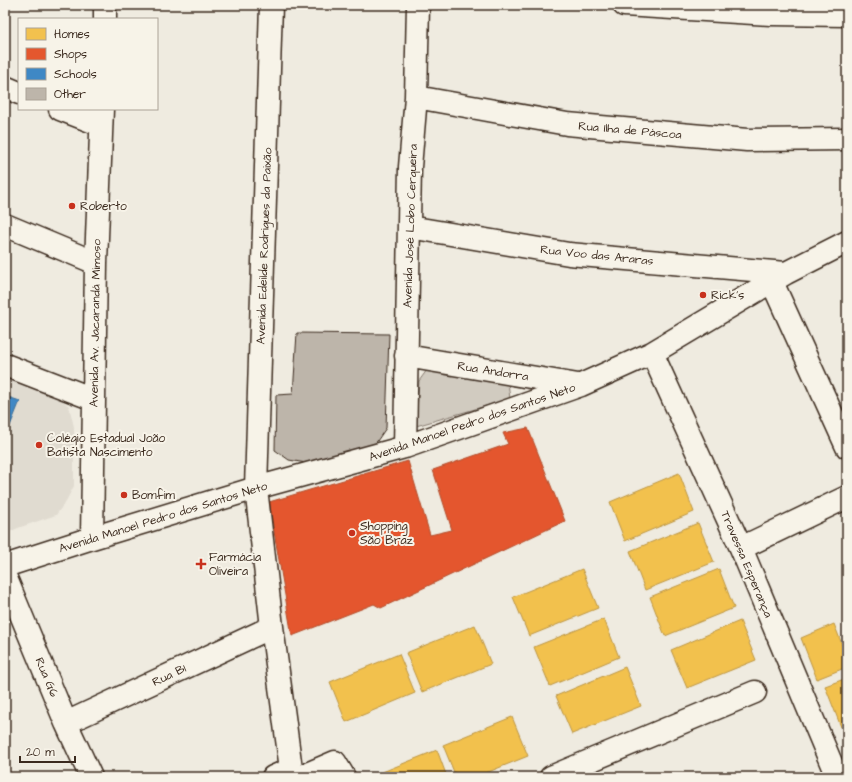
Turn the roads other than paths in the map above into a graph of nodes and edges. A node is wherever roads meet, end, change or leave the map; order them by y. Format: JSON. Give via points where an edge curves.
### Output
{"nodes":[{"id":1,"x":105,"y":5,"type":"edge"},
{"id":2,"x":271,"y":5,"type":"edge"},
{"id":3,"x":418,"y":5,"type":"edge"},
{"id":4,"x":624,"y":5,"type":"edge"},
{"id":5,"x":847,"y":15,"type":"edge"},
{"id":6,"x":105,"y":18,"type":"edge"},
{"id":7,"x":5,"y":87,"type":"edge"},
{"id":8,"x":18,"y":93,"type":"edge"},
{"id":9,"x":416,"y":97,"type":"junction"},
{"id":10,"x":65,"y":110,"type":"edge"},
{"id":11,"x":102,"y":117,"type":"edge"},
{"id":12,"x":847,"y":139,"type":"edge"},
{"id":13,"x":5,"y":225,"type":"edge"},
{"id":14,"x":409,"y":227,"type":"junction"},
{"id":15,"x":847,"y":242,"type":"edge"},
{"id":16,"x":96,"y":263,"type":"junction"},
{"id":17,"x":779,"y":278,"type":"junction"},
{"id":18,"x":652,"y":353,"type":"junction"},
{"id":19,"x":406,"y":356,"type":"junction"},
{"id":20,"x":5,"y":365,"type":"edge"},
{"id":21,"x":581,"y":385,"type":"junction"},
{"id":22,"x":93,"y":399,"type":"junction"},
{"id":23,"x":405,"y":447,"type":"junction"},
{"id":24,"x":847,"y":448,"type":"edge"},
{"id":25,"x":256,"y":488,"type":"junction"},
{"id":26,"x":847,"y":497,"type":"edge"},
{"id":27,"x":92,"y":538,"type":"junction"},
{"id":28,"x":741,"y":548,"type":"junction"},
{"id":29,"x":5,"y":566,"type":"edge"},
{"id":30,"x":5,"y":576,"type":"edge"},
{"id":31,"x":272,"y":627,"type":"junction"},
{"id":32,"x":755,"y":692,"type":"dead end"},
{"id":33,"x":66,"y":723,"type":"junction"},
{"id":34,"x":289,"y":775,"type":"edge"},
{"id":35,"x":91,"y":777,"type":"edge"},
{"id":36,"x":344,"y":777,"type":"edge"},
{"id":37,"x":551,"y":777,"type":"edge"},
{"id":38,"x":837,"y":777,"type":"edge"}],
"edges":[{"from":1,"to":6,"type":"street"},
{"from":2,"to":25,"type":"street","name":"Avenida Edeilde Rodrigues da Paixão"},
{"from":3,"to":9,"type":"street","name":"Avenida José Lobo Cerqueira"},
{"from":4,"to":5,"type":"street","via":[[771,14]]},
{"from":7,"to":8,"type":"street"},
{"from":9,"to":12,"type":"street","name":"Rua Ilha de Páscoa","via":[[567,124],[747,140]]},
{"from":9,"to":14,"type":"street","name":"Avenida José Lobo Cerqueira","via":[[410,167]]},
{"from":10,"to":11,"type":"street"},
{"from":11,"to":16,"type":"street","name":"Avenida Av. Jacarandá Mimoso"},
{"from":13,"to":16,"type":"street"},
{"from":14,"to":17,"type":"street","name":"Rua Voo das Araras","via":[[569,254]]},
{"from":14,"to":19,"type":"street","name":"Avenida José Lobo Cerqueira"},
{"from":15,"to":17,"type":"street","name":"Avenida Manoel Pedro dos Santos Neto"},
{"from":16,"to":22,"type":"street","name":"Avenida Av. Jacarandá Mimoso"},
{"from":17,"to":18,"type":"street","name":"Avenida Manoel Pedro dos Santos Neto"},
{"from":17,"to":24,"type":"street"},
{"from":18,"to":21,"type":"street","name":"Avenida Manoel Pedro dos Santos Neto"},
{"from":18,"to":28,"type":"street","name":"Travessa Esperança"},
{"from":19,"to":21,"type":"street","name":"Rua Andorra"},
{"from":19,"to":23,"type":"street","name":"Avenida José Lobo Cerqueira"},
{"from":20,"to":22,"type":"street"},
{"from":21,"to":23,"type":"street","name":"Avenida Manoel Pedro dos Santos Neto"},
{"from":22,"to":27,"type":"street","name":"Avenida Av. Jacarandá Mimoso"},
{"from":23,"to":25,"type":"street","name":"Avenida Manoel Pedro dos Santos Neto"},
{"from":25,"to":27,"type":"street","name":"Avenida Manoel Pedro dos Santos Neto"},
{"from":25,"to":31,"type":"street","name":"Avenida Edeilde Rodrigues da Paixão"},
{"from":26,"to":28,"type":"street"},
{"from":27,"to":29,"type":"street","name":"Avenida Manoel Pedro dos Santos Neto"},
{"from":28,"to":38,"type":"street","name":"Travessa Esperança"},
{"from":30,"to":33,"type":"street","name":"Rua G6"},
{"from":31,"to":33,"type":"street","name":"Rua B1"},
{"from":31,"to":34,"type":"street","name":"Avenida Edeilde Rodrigues da Paixão"},
{"from":32,"to":37,"type":"street"},
{"from":33,"to":35,"type":"street","name":"Rua G6"},
{"from":34,"to":36,"type":"street","via":[[335,762]]}]}
